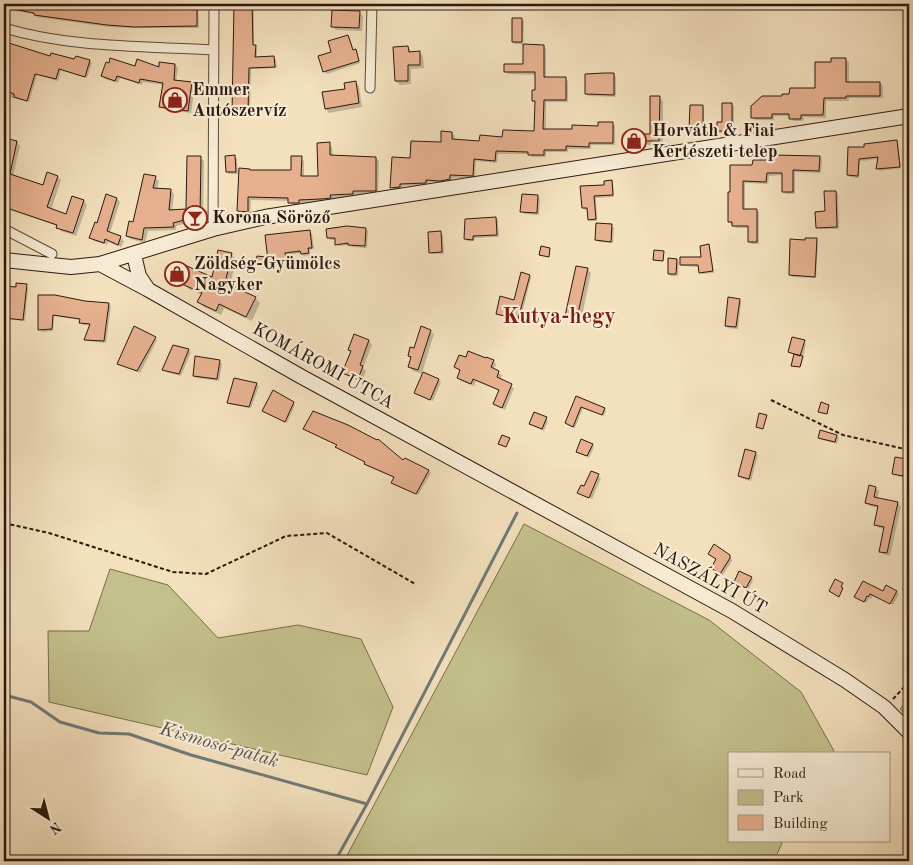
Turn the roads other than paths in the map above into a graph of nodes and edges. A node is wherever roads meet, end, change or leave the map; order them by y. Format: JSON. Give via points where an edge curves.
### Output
{"nodes":[{"id":1,"x":214,"y":4,"type":"edge"},
{"id":2,"x":372,"y":4,"type":"edge"},
{"id":3,"x":4,"y":28,"type":"edge"},
{"id":4,"x":214,"y":50,"type":"junction"},
{"id":5,"x":370,"y":88,"type":"dead end"},
{"id":6,"x":909,"y":116,"type":"edge"},
{"id":7,"x":4,"y":229,"type":"edge"},
{"id":8,"x":213,"y":229,"type":"junction"},
{"id":9,"x":52,"y":254,"type":"dead end"},
{"id":10,"x":134,"y":255,"type":"junction"},
{"id":11,"x":4,"y":260,"type":"edge"},
{"id":12,"x":100,"y":264,"type":"junction"},
{"id":13,"x":147,"y":289,"type":"junction"},
{"id":14,"x":481,"y":475,"type":"joint"},
{"id":15,"x":909,"y":732,"type":"edge"}],
"edges":[{"from":1,"to":4,"type":"street"},
{"from":2,"to":5,"type":"street"},
{"from":3,"to":4,"type":"street","via":[[61,42]]},
{"from":4,"to":8,"type":"street"},
{"from":6,"to":8,"type":"main road","via":[[265,217]]},
{"from":7,"to":9,"type":"street"},
{"from":8,"to":10,"type":"main road"},
{"from":10,"to":12,"type":"main road"},
{"from":10,"to":13,"type":"main road","via":[[139,276]]},
{"from":11,"to":12,"type":"main road","via":[[71,267]]},
{"from":12,"to":13,"type":"main road","name":"KOMÁROMI UTCA"},
{"from":13,"to":14,"type":"main road","name":"KOMÁROMI UTCA"},
{"from":14,"to":15,"type":"main road","name":"NASZÁLYI ÚT","via":[[732,611],[845,680],[884,707]]}]}
